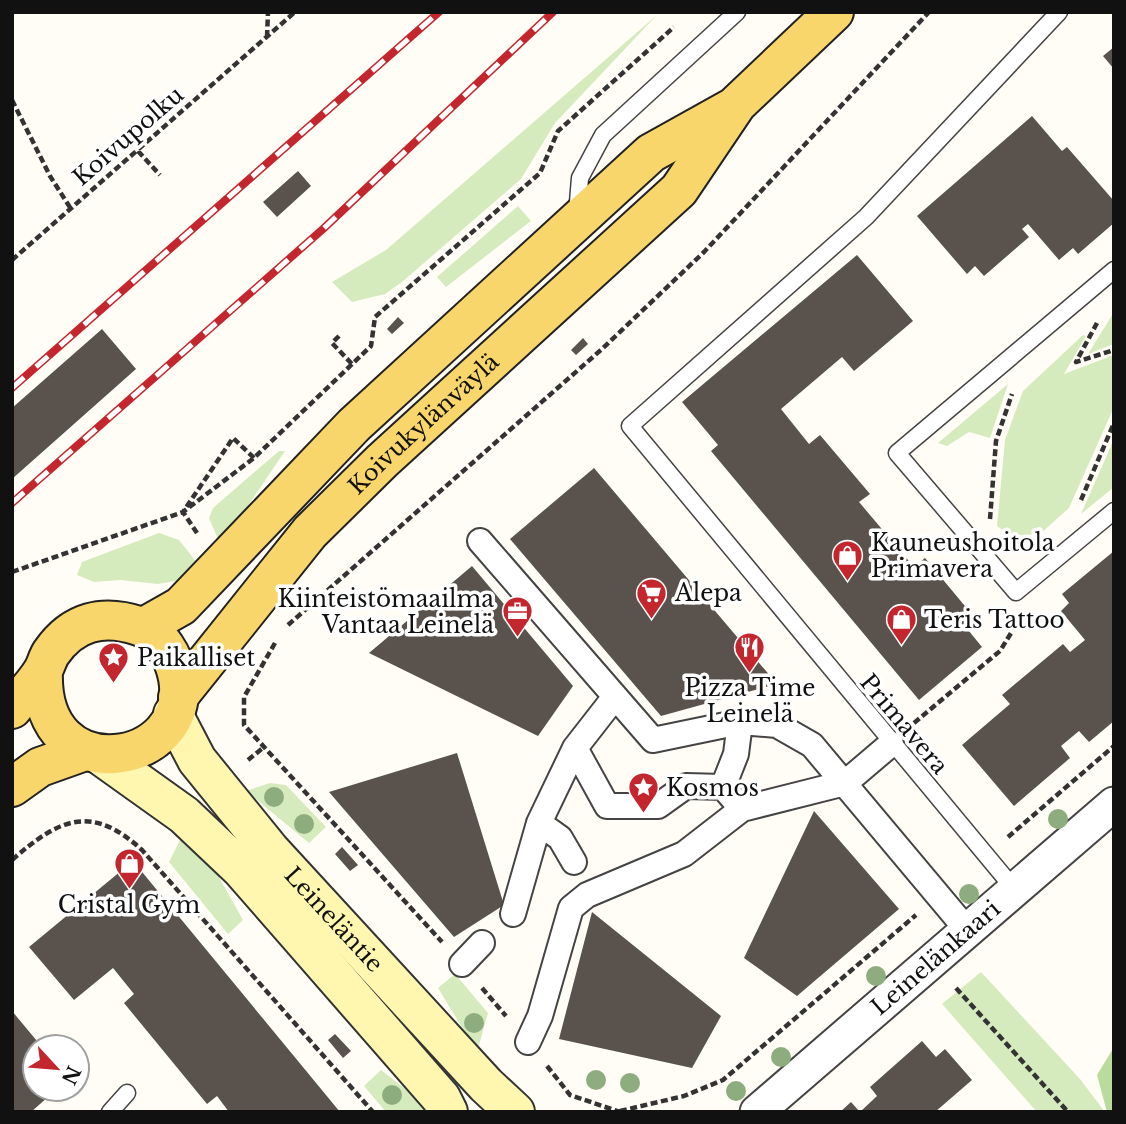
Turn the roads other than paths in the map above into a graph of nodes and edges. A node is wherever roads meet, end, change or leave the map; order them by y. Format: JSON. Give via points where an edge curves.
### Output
{"nodes":[{"id":1,"x":737,"y":12,"type":"edge"},
{"id":2,"x":834,"y":12,"type":"edge"},
{"id":3,"x":1059,"y":12,"type":"edge"},
{"id":4,"x":737,"y":104,"type":"junction"},
{"id":5,"x":576,"y":225,"type":"junction"},
{"id":6,"x":1114,"y":270,"type":"edge"},
{"id":7,"x":1114,"y":511,"type":"edge"},
{"id":8,"x":480,"y":541,"type":"dead end"},
{"id":9,"x":145,"y":628,"type":"junction"},
{"id":10,"x":43,"y":671,"type":"junction"},
{"id":11,"x":614,"y":698,"type":"junction"},
{"id":12,"x":176,"y":706,"type":"junction"},
{"id":13,"x":12,"y":709,"type":"edge"},
{"id":14,"x":740,"y":722,"type":"junction"},
{"id":15,"x":891,"y":744,"type":"junction"},
{"id":16,"x":575,"y":748,"type":"junction"},
{"id":17,"x":93,"y":753,"type":"junction"},
{"id":18,"x":845,"y":783,"type":"junction"},
{"id":19,"x":12,"y":787,"type":"edge"},
{"id":20,"x":723,"y":787,"type":"junction"},
{"id":21,"x":1114,"y":804,"type":"edge"},
{"id":22,"x":742,"y":809,"type":"junction"},
{"id":23,"x":539,"y":822,"type":"junction"},
{"id":24,"x":580,"y":879,"type":"junction"},
{"id":25,"x":1014,"y":890,"type":"junction"},
{"id":26,"x":513,"y":914,"type":"dead end"},
{"id":27,"x":968,"y":931,"type":"junction"},
{"id":28,"x":482,"y":943,"type":"dead end"},
{"id":29,"x":462,"y":964,"type":"road end"},
{"id":30,"x":528,"y":1042,"type":"road end"},
{"id":31,"x":127,"y":1093,"type":"dead end"},
{"id":32,"x":110,"y":1112,"type":"edge"},
{"id":33,"x":448,"y":1112,"type":"edge"},
{"id":34,"x":515,"y":1112,"type":"edge"},
{"id":35,"x":757,"y":1112,"type":"edge"}],
"edges":[{"from":1,"to":5,"type":"lane","via":[[603,135],[580,178]]},
{"from":2,"to":4,"type":"main road","name":"Koivukylänväylä"},
{"from":3,"to":15,"type":"lane","name":"Primavera","via":[[866,217],[630,426]]},
{"from":4,"to":5,"type":"main road","name":"Koivukylänväylä","via":[[651,153]]},
{"from":4,"to":12,"type":"main road","name":"Koivukylänväylä","via":[[679,190],[310,531]]},
{"from":5,"to":9,"type":"main road","name":"Koivukylänväylä","via":[[354,425],[181,607]]},
{"from":6,"to":7,"type":"lane","via":[[924,423],[897,453],[1016,592]]},
{"from":8,"to":11,"type":"street"},
{"from":9,"to":10,"type":"main road","via":[[117,618],[93,620],[72,630],[50,654]]},
{"from":9,"to":12,"type":"main road","via":[[165,645],[176,666]]},
{"from":10,"to":13,"type":"main road"},
{"from":10,"to":17,"type":"main road","via":[[42,696],[58,732]]},
{"from":11,"to":14,"type":"street","via":[[653,740]]},
{"from":11,"to":16,"type":"street"},
{"from":12,"to":17,"type":"main road","name":"Koivukylänväylä","via":[[158,737],[138,750]]},
{"from":12,"to":34,"type":"main road","name":"Leineläntie","via":[[197,760],[271,850]]},
{"from":14,"to":18,"type":"street","via":[[777,725],[812,745]]},
{"from":14,"to":20,"type":"street","via":[[736,754]]},
{"from":15,"to":18,"type":"street"},
{"from":15,"to":25,"type":"lane","name":"Primavera"},
{"from":16,"to":20,"type":"street","via":[[607,806],[659,806],[686,786]]},
{"from":16,"to":23,"type":"street"},
{"from":17,"to":19,"type":"main road","name":"Koivukylänväylä","via":[[40,767]]},
{"from":17,"to":33,"type":"main road","name":"Leineläntie","via":[[184,814],[241,869],[441,1098]]},
{"from":18,"to":22,"type":"street"},
{"from":18,"to":27,"type":"street"},
{"from":20,"to":22,"type":"street"},
{"from":21,"to":25,"type":"street","name":"Leinelänkaari"},
{"from":22,"to":24,"type":"street","via":[[684,854]]},
{"from":23,"to":24,"type":"street","via":[[560,838]]},
{"from":23,"to":26,"type":"street"},
{"from":24,"to":30,"type":"street","via":[[540,1016]]},
{"from":25,"to":27,"type":"street","name":"Leinelänkaari"},
{"from":27,"to":35,"type":"street","name":"Leinelänkaari"},
{"from":28,"to":29,"type":"street"},
{"from":31,"to":32,"type":"lane"}]}
